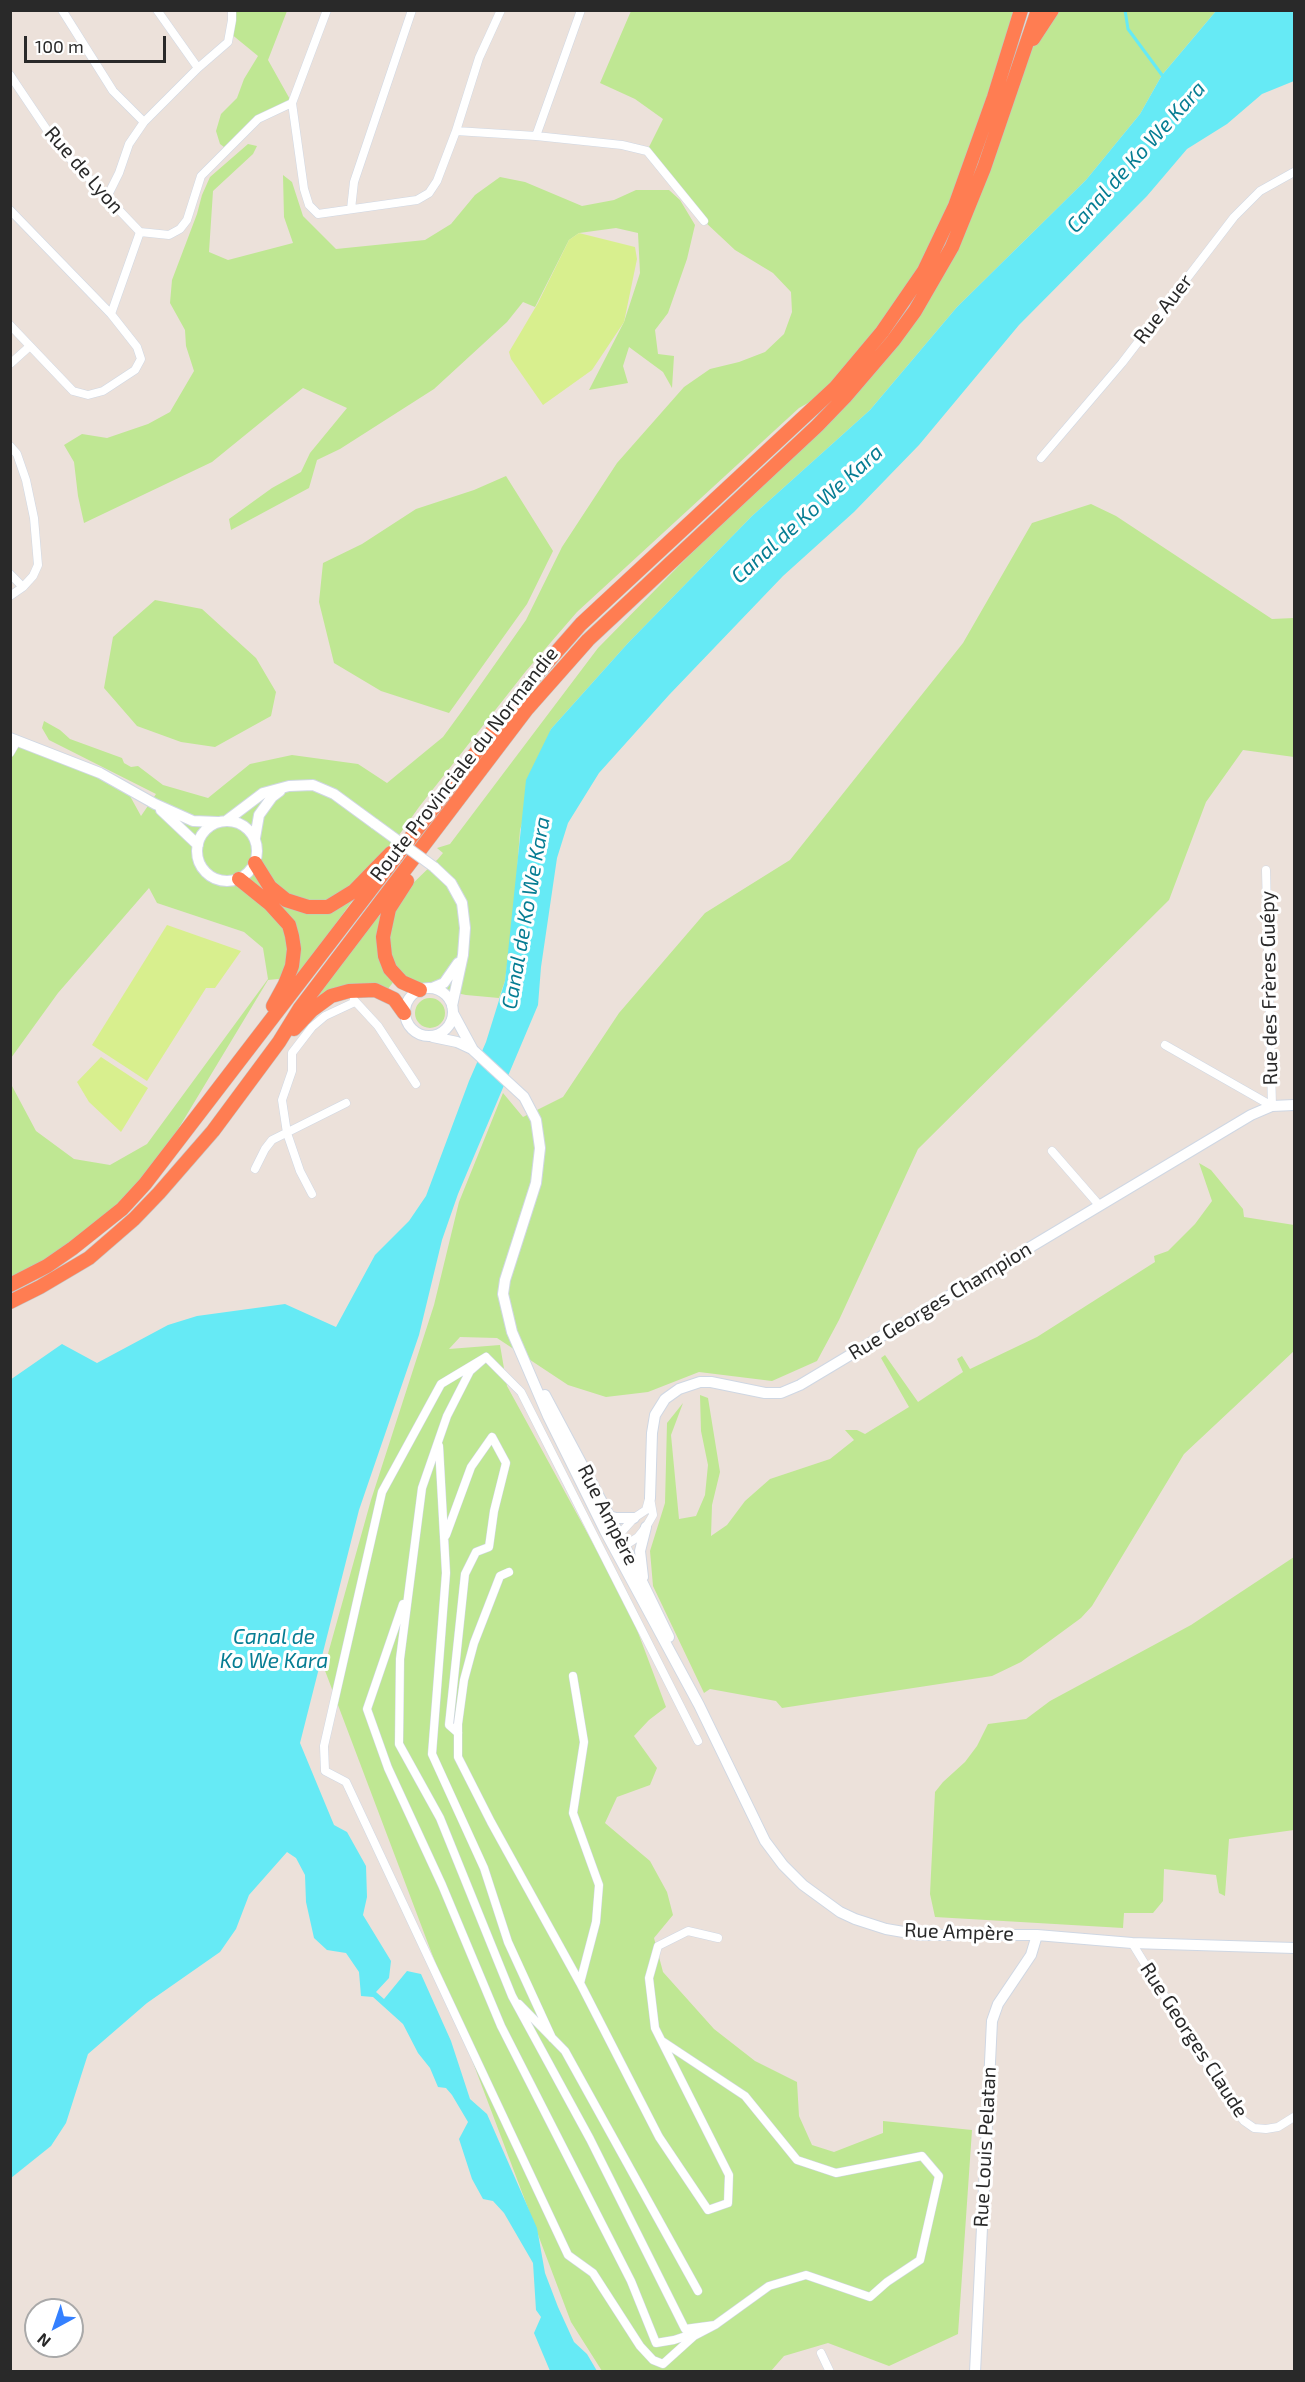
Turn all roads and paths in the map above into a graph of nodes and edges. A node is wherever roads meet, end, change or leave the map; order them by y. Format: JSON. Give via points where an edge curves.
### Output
{"nodes":[{"id":1,"x":62,"y":10,"type":"edge"},
{"id":2,"x":157,"y":10,"type":"edge"},
{"id":3,"x":232,"y":10,"type":"edge"},
{"id":4,"x":327,"y":10,"type":"edge"},
{"id":5,"x":412,"y":10,"type":"edge"},
{"id":6,"x":501,"y":10,"type":"edge"},
{"id":7,"x":581,"y":10,"type":"edge"},
{"id":8,"x":1021,"y":10,"type":"edge"},
{"id":9,"x":1038,"y":10,"type":"edge"},
{"id":10,"x":1052,"y":10,"type":"edge"},
{"id":11,"x":1024,"y":52,"type":"junction"},
{"id":12,"x":198,"y":68,"type":"junction"},
{"id":13,"x":10,"y":75,"type":"edge"},
{"id":14,"x":292,"y":103,"type":"junction"},
{"id":15,"x":144,"y":122,"type":"junction"},
{"id":16,"x":456,"y":131,"type":"junction"},
{"id":17,"x":536,"y":136,"type":"junction"},
{"id":18,"x":1294,"y":172,"type":"edge"},
{"id":19,"x":107,"y":197,"type":"junction"},
{"id":20,"x":351,"y":209,"type":"junction"},
{"id":21,"x":10,"y":210,"type":"edge"},
{"id":22,"x":704,"y":220,"type":"dead end"},
{"id":23,"x":140,"y":232,"type":"junction"},
{"id":24,"x":111,"y":315,"type":"junction"},
{"id":25,"x":10,"y":325,"type":"edge"},
{"id":26,"x":30,"y":346,"type":"junction"},
{"id":27,"x":10,"y":364,"type":"edge"},
{"id":28,"x":10,"y":446,"type":"edge"},
{"id":29,"x":1041,"y":458,"type":"dead end"},
{"id":30,"x":10,"y":574,"type":"edge"},
{"id":31,"x":23,"y":587,"type":"junction"},
{"id":32,"x":10,"y":596,"type":"edge"},
{"id":33,"x":14,"y":740,"type":"edge"},
{"id":34,"x":10,"y":753,"type":"edge"},
{"id":35,"x":283,"y":789,"type":"junction"},
{"id":36,"x":155,"y":804,"type":"junction"},
{"id":37,"x":222,"y":821,"type":"junction"},
{"id":38,"x":420,"y":825,"type":"junction"},
{"id":39,"x":434,"y":833,"type":"junction"},
{"id":40,"x":255,"y":838,"type":"junction"},
{"id":41,"x":198,"y":845,"type":"junction"},
{"id":42,"x":255,"y":863,"type":"junction"},
{"id":43,"x":1266,"y":870,"type":"dead end"},
{"id":44,"x":239,"y":879,"type":"junction"},
{"id":45,"x":463,"y":955,"type":"junction"},
{"id":46,"x":426,"y":989,"type":"junction"},
{"id":47,"x":352,"y":997,"type":"junction"},
{"id":48,"x":453,"y":1009,"type":"junction"},
{"id":49,"x":404,"y":1013,"type":"junction"},
{"id":50,"x":432,"y":1037,"type":"junction"},
{"id":51,"x":279,"y":1042,"type":"junction"},
{"id":52,"x":252,"y":1044,"type":"junction"},
{"id":53,"x":1165,"y":1045,"type":"dead end"},
{"id":54,"x":476,"y":1053,"type":"junction"},
{"id":55,"x":416,"y":1084,"type":"dead end"},
{"id":56,"x":346,"y":1103,"type":"dead end"},
{"id":57,"x":1294,"y":1105,"type":"edge"},
{"id":58,"x":1272,"y":1106,"type":"junction"},
{"id":59,"x":287,"y":1133,"type":"junction"},
{"id":60,"x":1052,"y":1151,"type":"dead end"},
{"id":61,"x":255,"y":1170,"type":"dead end"},
{"id":62,"x":312,"y":1194,"type":"dead end"},
{"id":63,"x":1099,"y":1206,"type":"junction"},
{"id":64,"x":10,"y":1285,"type":"edge"},
{"id":65,"x":10,"y":1302,"type":"edge"},
{"id":66,"x":522,"y":1356,"type":"junction"},
{"id":67,"x":486,"y":1357,"type":"junction"},
{"id":68,"x":438,"y":1442,"type":"junction"},
{"id":69,"x":569,"y":1458,"type":"junction"},
{"id":70,"x":650,"y":1498,"type":"junction"},
{"id":71,"x":609,"y":1516,"type":"junction"},
{"id":72,"x":634,"y":1518,"type":"junction"},
{"id":73,"x":646,"y":1527,"type":"junction"},
{"id":74,"x":444,"y":1539,"type":"junction"},
{"id":75,"x":619,"y":1540,"type":"junction"},
{"id":76,"x":621,"y":1562,"type":"junction"},
{"id":77,"x":509,"y":1572,"type":"dead end"},
{"id":78,"x":409,"y":1587,"type":"junction"},
{"id":79,"x":647,"y":1592,"type":"junction"},
{"id":80,"x":573,"y":1676,"type":"dead end"},
{"id":81,"x":684,"y":1678,"type":"junction"},
{"id":82,"x":458,"y":1733,"type":"junction"},
{"id":83,"x":698,"y":1741,"type":"dead end"},
{"id":84,"x":1037,"y":1935,"type":"junction"},
{"id":85,"x":718,"y":1938,"type":"dead end"},
{"id":86,"x":1132,"y":1942,"type":"junction"},
{"id":87,"x":1294,"y":1948,"type":"edge"},
{"id":88,"x":580,"y":1983,"type":"junction"},
{"id":89,"x":512,"y":1996,"type":"junction"},
{"id":90,"x":552,"y":2038,"type":"junction"},
{"id":91,"x":662,"y":2041,"type":"junction"},
{"id":92,"x":1294,"y":2117,"type":"edge"},
{"id":93,"x":698,"y":2291,"type":"dead end"},
{"id":94,"x":715,"y":2325,"type":"junction"},
{"id":95,"x":705,"y":2330,"type":"junction"},
{"id":96,"x":821,"y":2353,"type":"dead end"},
{"id":97,"x":830,"y":2372,"type":"edge"},
{"id":98,"x":975,"y":2372,"type":"edge"}],
"edges":[{"from":1,"to":15,"type":"street","via":[[113,91]]},
{"from":2,"to":12,"type":"street"},
{"from":3,"to":12,"type":"street","via":[[228,42]]},
{"from":4,"to":14,"type":"street"},
{"from":5,"to":20,"type":"street","via":[[354,182]]},
{"from":6,"to":16,"type":"street","via":[[479,58]]},
{"from":7,"to":17,"type":"street"},
{"from":8,"to":38,"type":"highway","name":"Route Provinciale du Normandie","via":[[955,206],[924,270],[882,332],[835,388],[581,624],[530,682]]},
{"from":9,"to":11,"type":"highway","name":"Route Provinciale du Normandie"},
{"from":10,"to":11,"type":"highway"},
{"from":11,"to":39,"type":"highway","name":"Route Provinciale du Normandie","via":[[952,247],[893,341],[817,426],[588,640],[526,709]]},
{"from":12,"to":15,"type":"street"},
{"from":13,"to":19,"type":"street","name":"Rue de Lyon","via":[[57,145]]},
{"from":14,"to":20,"type":"street","via":[[309,205],[318,214]]},
{"from":14,"to":23,"type":"street","via":[[258,119],[201,176],[180,229],[169,235]]},
{"from":15,"to":19,"type":"street","via":[[129,144]]},
{"from":16,"to":17,"type":"street"},
{"from":16,"to":20,"type":"street","via":[[429,194],[417,200]]},
{"from":17,"to":22,"type":"street","via":[[647,151]]},
{"from":18,"to":29,"type":"street","name":"Rue Auer","via":[[1260,191],[1234,218],[1122,363]]},
{"from":19,"to":23,"type":"street","name":"Rue de Lyon"},
{"from":21,"to":24,"type":"street"},
{"from":23,"to":24,"type":"street"},
{"from":24,"to":26,"type":"street","via":[[141,359],[135,370],[103,391],[73,391]]},
{"from":25,"to":26,"type":"street"},
{"from":26,"to":27,"type":"street"},
{"from":28,"to":31,"type":"street","via":[[26,480],[38,555],[33,576]]},
{"from":30,"to":31,"type":"street"},
{"from":31,"to":32,"type":"street"},
{"from":33,"to":34,"type":"street"},
{"from":33,"to":36,"type":"main road","via":[[100,773]]},
{"from":35,"to":37,"type":"main road","via":[[263,793]]},
{"from":35,"to":40,"type":"main road","via":[[259,815]]},
{"from":35,"to":45,"type":"main road","bridge":true,"via":[[313,785],[334,794],[434,867],[451,883],[462,903]]},
{"from":36,"to":37,"type":"main road","via":[[193,821]]},
{"from":36,"to":41,"type":"main road"},
{"from":37,"to":40,"type":"main road","via":[[244,826]]},
{"from":37,"to":41,"type":"main road","via":[[203,832]]},
{"from":38,"to":42,"type":"highway","via":[[354,891],[328,907],[308,907],[286,900],[270,887]]},
{"from":38,"to":52,"type":"highway","name":"Route Provinciale du Normandie"},
{"from":39,"to":46,"type":"highway","via":[[418,866],[389,909],[383,937],[390,969],[402,982]]},
{"from":39,"to":51,"type":"highway","name":"Route Provinciale du Normandie","via":[[300,1008]]},
{"from":40,"to":42,"type":"main road"},
{"from":41,"to":44,"type":"main road","via":[[198,859],[208,875],[223,881]]},
{"from":42,"to":44,"type":"main road"},
{"from":43,"to":58,"type":"street","name":"Rue des Frères Guépy"},
{"from":44,"to":52,"type":"highway","via":[[289,925],[294,949],[285,984]]},
{"from":45,"to":46,"type":"main road","via":[[444,983]]},
{"from":45,"to":48,"type":"main road"},
{"from":46,"to":48,"type":"main road","via":[[445,994]]},
{"from":46,"to":49,"type":"main road","via":[[409,999]]},
{"from":47,"to":49,"type":"highway","via":[[375,990],[394,999]]},
{"from":47,"to":51,"type":"highway","via":[[331,996]]},
{"from":47,"to":55,"type":"street","via":[[378,1026]]},
{"from":47,"to":59,"type":"street","via":[[312,1027],[292,1053],[292,1071],[282,1100]]},
{"from":48,"to":50,"type":"main road","via":[[449,1026]]},
{"from":48,"to":54,"type":"main road"},
{"from":49,"to":50,"type":"main road","via":[[413,1031]]},
{"from":50,"to":54,"type":"main road","via":[[457,1042]]},
{"from":51,"to":65,"type":"highway","name":"Route Provinciale du Normandie","via":[[213,1131],[134,1219],[89,1258]]},
{"from":52,"to":64,"type":"highway","name":"Route Provinciale du Normandie","via":[[122,1209],[47,1266]]},
{"from":53,"to":58,"type":"street"},
{"from":54,"to":66,"type":"main road","name":"Rue Ampère","via":[[524,1097],[536,1120],[540,1148],[536,1183],[503,1294]]},
{"from":56,"to":59,"type":"street"},
{"from":57,"to":58,"type":"main road","name":"Rue Georges Champion"},
{"from":58,"to":63,"type":"main road","name":"Rue Georges Champion"},
{"from":59,"to":61,"type":"street","via":[[272,1140]]},
{"from":59,"to":62,"type":"street"},
{"from":60,"to":63,"type":"street"},
{"from":63,"to":70,"type":"main road","name":"Rue Georges Champion","via":[[800,1385],[781,1393],[711,1382],[680,1389],[665,1399],[655,1414]]},
{"from":66,"to":69,"type":"main road","name":"Rue Ampère"},
{"from":66,"to":71,"type":"main road","name":"Rue Ampère"},
{"from":67,"to":68,"type":"street","via":[[470,1371]]},
{"from":67,"to":83,"type":"street","via":[[521,1392]]},
{"from":67,"to":95,"type":"street","via":[[441,1384],[382,1492],[324,1746],[325,1771],[346,1782],[568,2255],[594,2273],[653,2360],[663,2364]]},
{"from":68,"to":74,"type":"street"},
{"from":68,"to":78,"type":"street","via":[[423,1488]]},
{"from":69,"to":75,"type":"street"},
{"from":69,"to":76,"type":"main road","name":"Rue Ampère"},
{"from":70,"to":72,"type":"street","via":[[646,1510]]},
{"from":70,"to":73,"type":"street","name":"Rue Georges Champion","via":[[653,1515]]},
{"from":71,"to":72,"type":"main road"},
{"from":71,"to":75,"type":"main road","name":"Rue Ampère"},
{"from":72,"to":75,"type":"street"},
{"from":73,"to":75,"type":"street","via":[[638,1537]]},
{"from":73,"to":79,"type":"main road","via":[[640,1551]]},
{"from":74,"to":82,"type":"street","via":[[471,1467],[492,1437],[506,1463],[489,1547],[476,1552],[465,1574],[450,1725]]},
{"from":74,"to":90,"type":"street","via":[[446,1573],[432,1754],[484,1868],[508,1942]]},
{"from":75,"to":76,"type":"street"},
{"from":75,"to":79,"type":"main road","name":"Rue Ampère"},
{"from":76,"to":81,"type":"main road","name":"Rue Ampère"},
{"from":77,"to":82,"type":"street","via":[[500,1576],[474,1643],[464,1680]]},
{"from":78,"to":89,"type":"street","via":[[400,1659],[399,1744],[440,1818]]},
{"from":78,"to":95,"type":"street","via":[[366,1709],[388,1768],[501,2025],[632,2281],[656,2343]]},
{"from":79,"to":81,"type":"main road","name":"Rue Ampère","via":[[680,1658]]},
{"from":80,"to":88,"type":"street","via":[[584,1742],[573,1813],[598,1885],[596,1922]]},
{"from":81,"to":84,"type":"main road","name":"Rue Ampère","via":[[765,1841],[783,1865],[824,1902],[855,1919],[921,1935]]},
{"from":82,"to":88,"type":"street","via":[[458,1757]]},
{"from":84,"to":86,"type":"main road","name":"Rue Ampère"},
{"from":84,"to":98,"type":"main road","name":"Rue Louis Pelatan","via":[[1031,1955],[998,2004],[992,2021]]},
{"from":85,"to":91,"type":"street","via":[[688,1931],[658,1946],[649,1978],[655,2028]]},
{"from":86,"to":87,"type":"main road","name":"Rue Ampère"},
{"from":86,"to":92,"type":"street","name":"Rue Georges Claude","via":[[1244,2121],[1254,2128],[1266,2129]]},
{"from":88,"to":91,"type":"street","via":[[659,2138],[708,2210],[728,2203],[729,2175]]},
{"from":89,"to":90,"type":"street"},
{"from":89,"to":94,"type":"street","via":[[595,2149],[685,2329]]},
{"from":90,"to":93,"type":"street","via":[[565,2051]]},
{"from":91,"to":94,"type":"street","via":[[745,2096],[797,2160],[836,2174],[922,2157],[939,2176],[920,2260],[870,2297],[806,2275],[769,2286]]},
{"from":94,"to":95,"type":"street"},
{"from":96,"to":97,"type":"street"}]}
